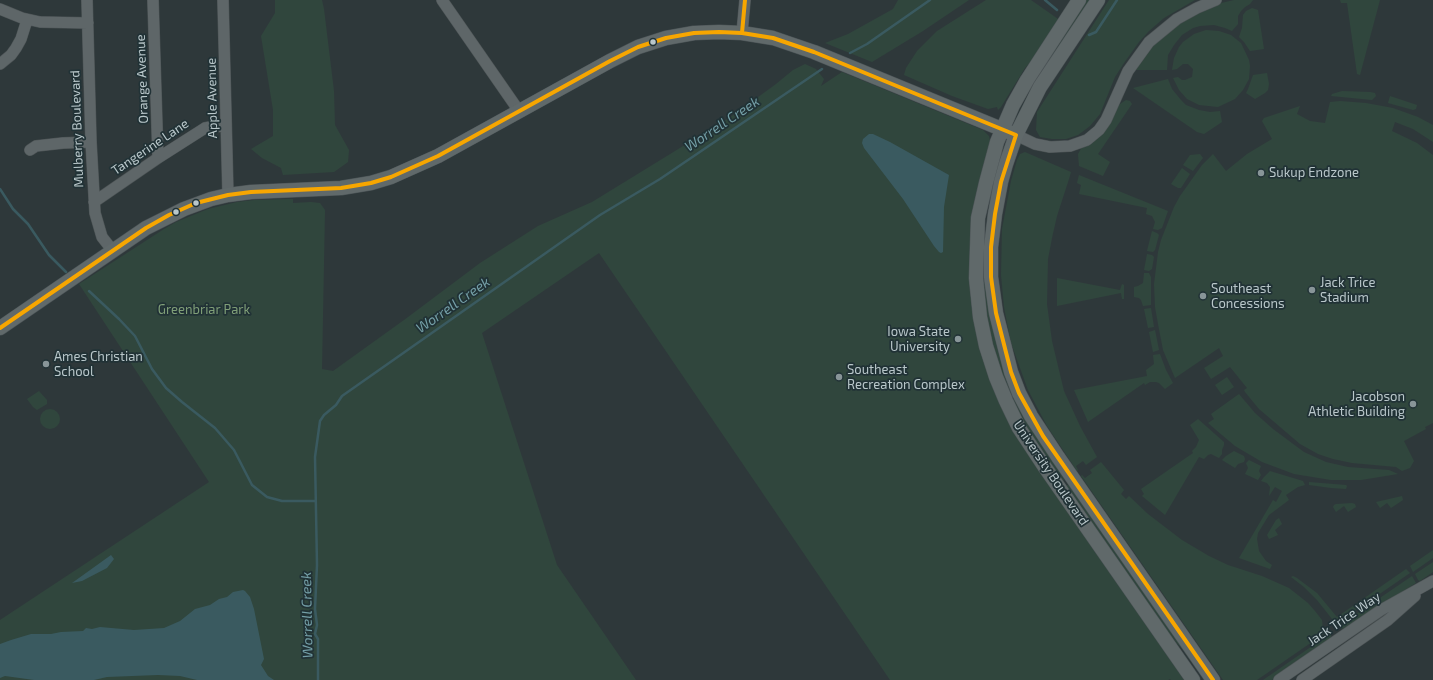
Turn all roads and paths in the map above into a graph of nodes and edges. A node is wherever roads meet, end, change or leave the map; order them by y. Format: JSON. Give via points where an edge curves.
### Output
{"nodes":[{"id":1,"x":88,"y":0,"type":"edge"},
{"id":2,"x":153,"y":0,"type":"edge"},
{"id":3,"x":224,"y":0,"type":"edge"},
{"id":4,"x":442,"y":0,"type":"edge"},
{"id":5,"x":745,"y":0,"type":"edge"},
{"id":6,"x":1079,"y":0,"type":"edge"},
{"id":7,"x":1098,"y":0,"type":"edge"},
{"id":8,"x":1216,"y":0,"type":"edge"},
{"id":9,"x":0,"y":9,"type":"edge"},
{"id":10,"x":27,"y":20,"type":"junction"},
{"id":11,"x":88,"y":23,"type":"junction"},
{"id":12,"x":742,"y":33,"type":"junction"},
{"id":13,"x":0,"y":64,"type":"edge"},
{"id":14,"x":520,"y":111,"type":"junction"},
{"id":15,"x":226,"y":127,"type":"junction"},
{"id":16,"x":1002,"y":129,"type":"junction"},
{"id":17,"x":1016,"y":135,"type":"junction"},
{"id":18,"x":91,"y":142,"type":"junction"},
{"id":19,"x":30,"y":150,"type":"dead end"},
{"id":20,"x":158,"y":158,"type":"junction"},
{"id":21,"x":228,"y":195,"type":"junction"},
{"id":22,"x":94,"y":202,"type":"junction"},
{"id":23,"x":113,"y":251,"type":"junction"},
{"id":24,"x":0,"y":328,"type":"edge"},
{"id":25,"x":1430,"y":583,"type":"edge"},
{"id":26,"x":1193,"y":680,"type":"edge"},
{"id":27,"x":1213,"y":680,"type":"edge"},
{"id":28,"x":1279,"y":680,"type":"edge"},
{"id":29,"x":1302,"y":680,"type":"edge"}],
"edges":[{"from":1,"to":11,"type":"street","name":"Mulberry Boulevard"},
{"from":2,"to":20,"type":"street","name":"Orange Avenue"},
{"from":3,"to":15,"type":"street","name":"Apple Avenue"},
{"from":4,"to":14,"type":"street"},
{"from":5,"to":12,"type":"street"},
{"from":6,"to":16,"type":"main road","name":"University Boulevard","via":[[1027,80]]},
{"from":7,"to":17,"type":"main road","name":"University Boulevard","via":[[1040,87]]},
{"from":8,"to":17,"type":"street","via":[[1177,19],[1149,42],[1128,71],[1106,120],[1090,137],[1079,144],[1050,147],[1035,144]]},
{"from":9,"to":10,"type":"street"},
{"from":10,"to":11,"type":"street"},
{"from":10,"to":13,"type":"street","via":[[16,48]]},
{"from":11,"to":18,"type":"street","name":"Mulberry Boulevard"},
{"from":12,"to":14,"type":"main road","via":[[694,33],[638,47]]},
{"from":12,"to":16,"type":"main road","via":[[773,38],[808,49]]},
{"from":14,"to":21,"type":"main road","via":[[438,156],[371,183],[341,188]]},
{"from":15,"to":20,"type":"street","name":"Tangerine Lane","via":[[205,128]]},
{"from":15,"to":21,"type":"street","name":"Apple Avenue"},
{"from":16,"to":17,"type":"main road"},
{"from":16,"to":26,"type":"main road","name":"University Boulevard","via":[[978,218],[976,248],[980,317],[996,377],[1031,447]]},
{"from":17,"to":27,"type":"main road","name":"University Boulevard","via":[[1001,182],[991,247],[991,277],[996,313],[1011,372],[1043,436]]},
{"from":18,"to":19,"type":"street","via":[[36,146]]},
{"from":18,"to":22,"type":"street","name":"Mulberry Boulevard"},
{"from":20,"to":22,"type":"street","name":"Tangerine Lane"},
{"from":21,"to":23,"type":"main road","via":[[169,215]]},
{"from":22,"to":23,"type":"street","name":"Mulberry Boulevard","via":[[96,220],[102,237]]},
{"from":23,"to":24,"type":"main road"},
{"from":25,"to":28,"type":"street","name":"Jack Trice Way","via":[[1381,610]]},
{"from":25,"to":29,"type":"street","name":"Jack Trice Way","via":[[1388,620]]}]}
